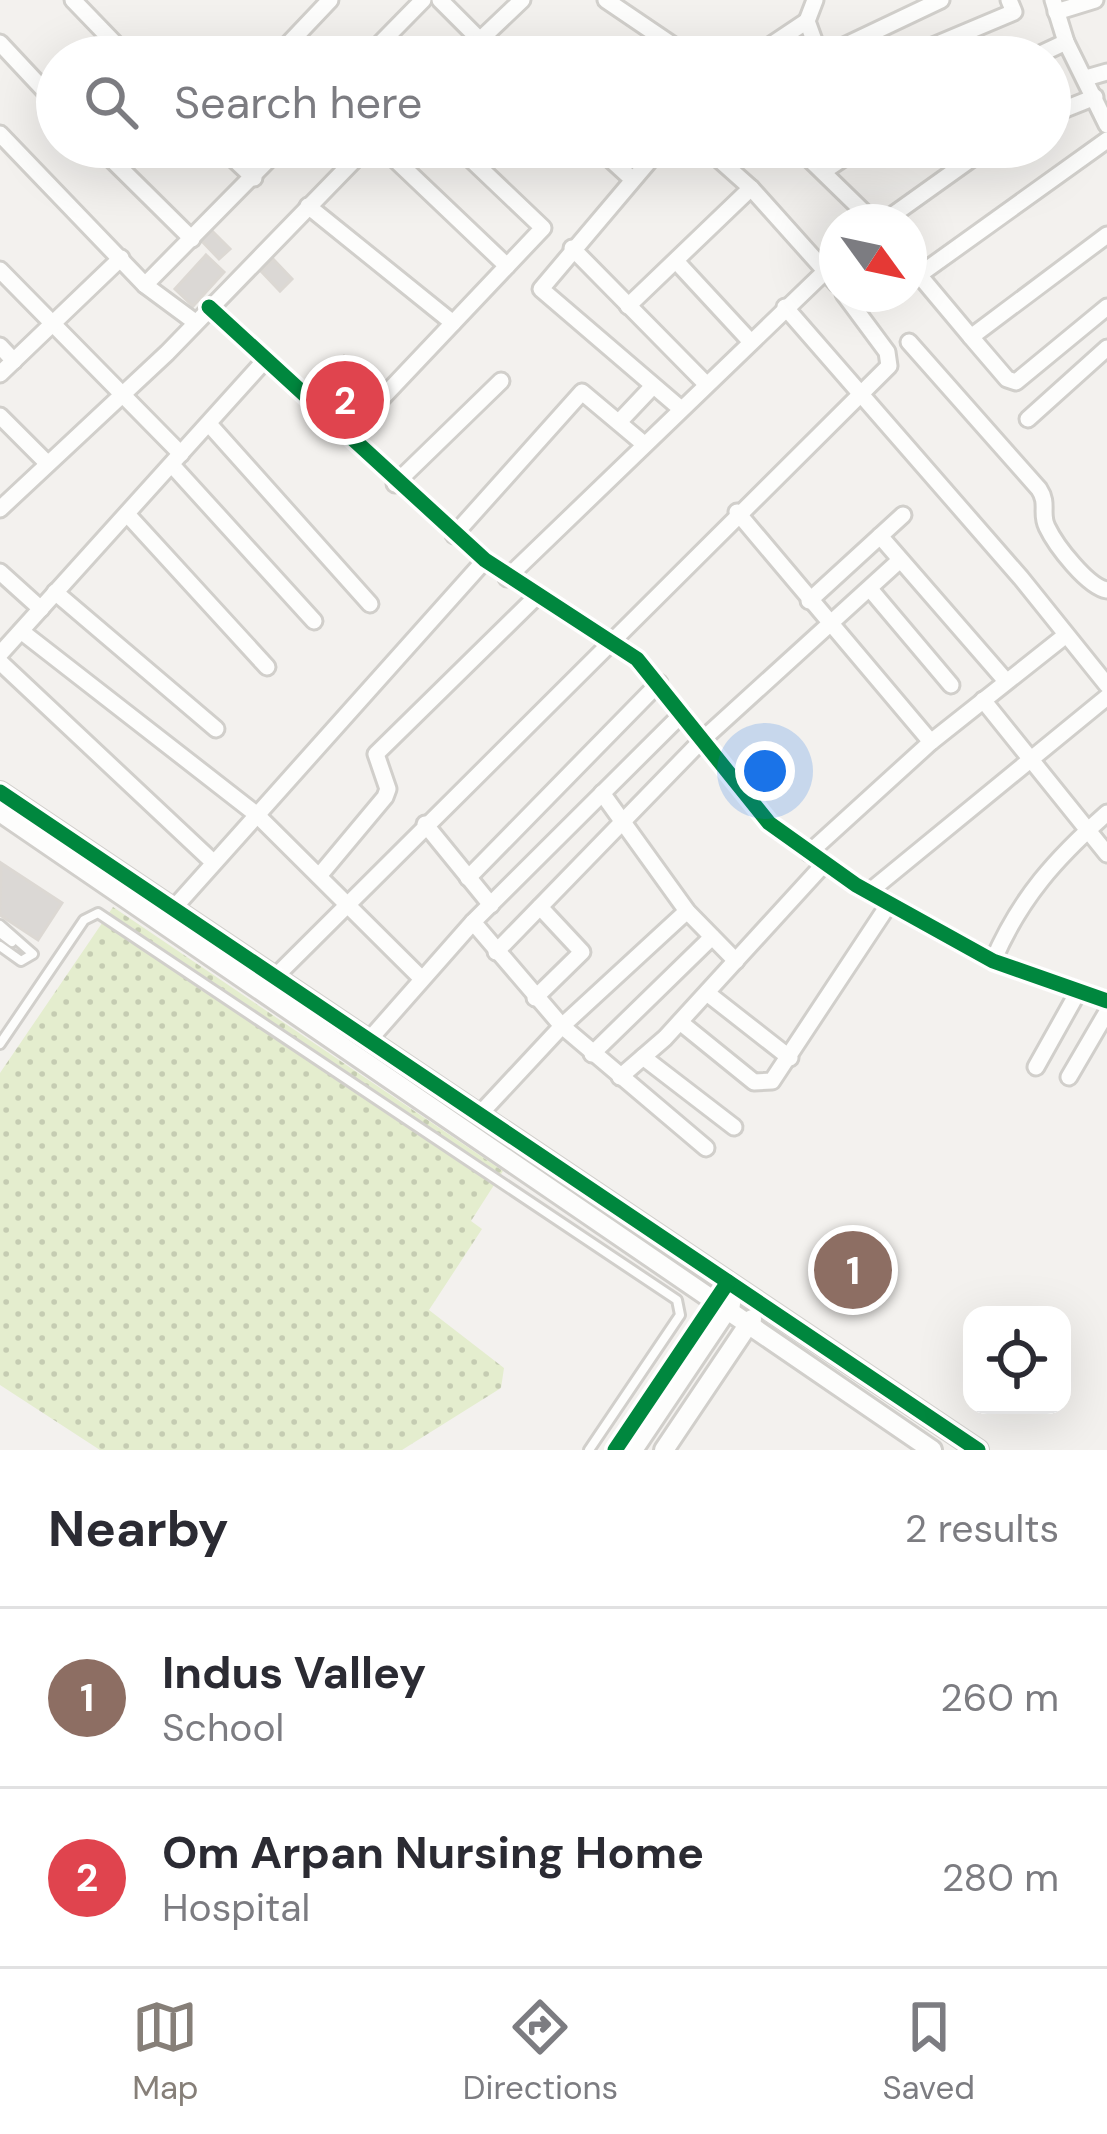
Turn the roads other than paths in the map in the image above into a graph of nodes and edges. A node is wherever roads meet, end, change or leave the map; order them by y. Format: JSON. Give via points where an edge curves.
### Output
{"nodes":[{"id":1,"x":73,"y":0,"type":"edge"},
{"id":2,"x":330,"y":0,"type":"edge"},
{"id":3,"x":423,"y":0,"type":"edge"},
{"id":4,"x":440,"y":0,"type":"edge"},
{"id":5,"x":522,"y":0,"type":"edge"},
{"id":6,"x":606,"y":0,"type":"edge"},
{"id":7,"x":815,"y":0,"type":"edge"},
{"id":8,"x":941,"y":0,"type":"edge"},
{"id":9,"x":1009,"y":0,"type":"edge"},
{"id":10,"x":1095,"y":0,"type":"edge"},
{"id":11,"x":1055,"y":6,"type":"edge"},
{"id":12,"x":807,"y":21,"type":"junction"},
{"id":13,"x":108,"y":36,"type":"edge"},
{"id":14,"x":296,"y":36,"type":"edge"},
{"id":15,"x":388,"y":36,"type":"edge"},
{"id":16,"x":475,"y":36,"type":"edge"},
{"id":17,"x":485,"y":36,"type":"edge"},
{"id":18,"x":659,"y":36,"type":"edge"},
{"id":19,"x":784,"y":36,"type":"edge"},
{"id":20,"x":812,"y":36,"type":"edge"},
{"id":21,"x":865,"y":36,"type":"edge"},
{"id":22,"x":957,"y":36,"type":"edge"},
{"id":23,"x":1064,"y":36,"type":"edge"},
{"id":24,"x":0,"y":43,"type":"edge"},
{"id":25,"x":1071,"y":51,"type":"edge"},
{"id":26,"x":1107,"y":72,"type":"edge"},
{"id":27,"x":1086,"y":78,"type":"junction"},
{"id":28,"x":36,"y":82,"type":"edge"},
{"id":29,"x":1095,"y":97,"type":"junction"},
{"id":30,"x":1071,"y":107,"type":"edge"},
{"id":31,"x":1107,"y":125,"type":"edge"},
{"id":32,"x":0,"y":134,"type":"edge"},
{"id":33,"x":1107,"y":140,"type":"edge"},
{"id":34,"x":1071,"y":164,"type":"edge"},
{"id":35,"x":120,"y":168,"type":"edge"},
{"id":36,"x":243,"y":168,"type":"edge"},
{"id":37,"x":263,"y":168,"type":"edge"},
{"id":38,"x":346,"y":168,"type":"edge"},
{"id":39,"x":404,"y":168,"type":"edge"},
{"id":40,"x":480,"y":168,"type":"edge"},
{"id":41,"x":620,"y":168,"type":"edge"},
{"id":42,"x":642,"y":168,"type":"edge"},
{"id":43,"x":729,"y":168,"type":"edge"},
{"id":44,"x":821,"y":168,"type":"edge"},
{"id":45,"x":828,"y":168,"type":"edge"},
{"id":46,"x":959,"y":168,"type":"edge"},
{"id":47,"x":1065,"y":168,"type":"edge"},
{"id":48,"x":824,"y":171,"type":"junction"},
{"id":49,"x":254,"y":178,"type":"junction"},
{"id":50,"x":632,"y":179,"type":"junction"},
{"id":51,"x":751,"y":188,"type":"junction"},
{"id":52,"x":856,"y":204,"type":"edge"},
{"id":53,"x":909,"y":204,"type":"edge"},
{"id":54,"x":308,"y":206,"type":"junction"},
{"id":55,"x":1107,"y":235,"type":"edge"},
{"id":56,"x":192,"y":239,"type":"junction"},
{"id":57,"x":572,"y":248,"type":"junction"},
{"id":58,"x":819,"y":253,"type":"edge"},
{"id":59,"x":121,"y":258,"type":"junction"},
{"id":60,"x":927,"y":260,"type":"edge"},
{"id":61,"x":676,"y":261,"type":"junction"},
{"id":62,"x":507,"y":266,"type":"junction"},
{"id":63,"x":0,"y":270,"type":"edge"},
{"id":64,"x":819,"y":275,"type":"edge"},
{"id":65,"x":145,"y":285,"type":"junction"},
{"id":66,"x":927,"y":285,"type":"edge"},
{"id":67,"x":628,"y":306,"type":"junction"},
{"id":68,"x":209,"y":307,"type":"junction"},
{"id":69,"x":785,"y":307,"type":"junction"},
{"id":70,"x":1107,"y":308,"type":"edge"},
{"id":71,"x":857,"y":312,"type":"edge"},
{"id":72,"x":195,"y":322,"type":"junction"},
{"id":73,"x":55,"y":323,"type":"junction"},
{"id":74,"x":453,"y":323,"type":"junction"},
{"id":75,"x":971,"y":337,"type":"junction"},
{"id":76,"x":750,"y":341,"type":"junction"},
{"id":77,"x":909,"y":342,"type":"dead end"},
{"id":78,"x":0,"y":346,"type":"edge"},
{"id":79,"x":1107,"y":348,"type":"edge"},
{"id":80,"x":266,"y":358,"type":"junction"},
{"id":81,"x":14,"y":361,"type":"junction"},
{"id":82,"x":0,"y":374,"type":"edge"},
{"id":83,"x":500,"y":382,"type":"dead end"},
{"id":84,"x":706,"y":384,"type":"junction"},
{"id":85,"x":653,"y":386,"type":"junction"},
{"id":86,"x":861,"y":391,"type":"junction"},
{"id":87,"x":122,"y":395,"type":"junction"},
{"id":88,"x":681,"y":409,"type":"junction"},
{"id":89,"x":0,"y":416,"type":"edge"},
{"id":90,"x":1028,"y":418,"type":"dead end"},
{"id":91,"x":619,"y":422,"type":"junction"},
{"id":92,"x":209,"y":424,"type":"junction"},
{"id":93,"x":348,"y":434,"type":"junction"},
{"id":94,"x":644,"y":444,"type":"junction"},
{"id":95,"x":177,"y":459,"type":"junction"},
{"id":96,"x":47,"y":463,"type":"junction"},
{"id":97,"x":395,"y":484,"type":"junction"},
{"id":98,"x":0,"y":509,"type":"edge"},
{"id":99,"x":737,"y":512,"type":"junction"},
{"id":100,"x":127,"y":514,"type":"junction"},
{"id":101,"x":903,"y":514,"type":"dead end"},
{"id":102,"x":454,"y":535,"type":"junction"},
{"id":103,"x":880,"y":536,"type":"junction"},
{"id":104,"x":485,"y":560,"type":"junction"},
{"id":105,"x":900,"y":560,"type":"junction"},
{"id":106,"x":0,"y":572,"type":"edge"},
{"id":107,"x":507,"y":578,"type":"junction"},
{"id":108,"x":870,"y":590,"type":"junction"},
{"id":109,"x":1103,"y":590,"type":"edge"},
{"id":110,"x":55,"y":592,"type":"junction"},
{"id":111,"x":537,"y":596,"type":"junction"},
{"id":112,"x":809,"y":601,"type":"junction"},
{"id":113,"x":370,"y":604,"type":"dead end"},
{"id":114,"x":40,"y":609,"type":"junction"},
{"id":115,"x":314,"y":621,"type":"dead end"},
{"id":116,"x":832,"y":626,"type":"junction"},
{"id":117,"x":20,"y":631,"type":"junction"},
{"id":118,"x":1066,"y":635,"type":"junction"},
{"id":119,"x":611,"y":640,"type":"junction"},
{"id":120,"x":0,"y":658,"type":"edge"},
{"id":121,"x":267,"y":667,"type":"dead end"},
{"id":122,"x":1006,"y":681,"type":"junction"},
{"id":123,"x":659,"y":683,"type":"junction"},
{"id":124,"x":951,"y":685,"type":"dead end"},
{"id":125,"x":1107,"y":685,"type":"edge"},
{"id":126,"x":1107,"y":697,"type":"edge"},
{"id":127,"x":982,"y":700,"type":"junction"},
{"id":128,"x":682,"y":714,"type":"junction"},
{"id":129,"x":216,"y":729,"type":"dead end"},
{"id":130,"x":701,"y":741,"type":"junction"},
{"id":131,"x":931,"y":742,"type":"junction"},
{"id":132,"x":1028,"y":761,"type":"junction"},
{"id":133,"x":0,"y":793,"type":"edge"},
{"id":134,"x":602,"y":793,"type":"junction"},
{"id":135,"x":0,"y":812,"type":"edge"},
{"id":136,"x":1107,"y":813,"type":"edge"},
{"id":137,"x":256,"y":814,"type":"junction"},
{"id":138,"x":622,"y":823,"type":"junction"},
{"id":139,"x":424,"y":824,"type":"junction"},
{"id":140,"x":1085,"y":832,"type":"junction"},
{"id":141,"x":809,"y":853,"type":"junction"},
{"id":142,"x":1107,"y":854,"type":"edge"},
{"id":143,"x":213,"y":862,"type":"junction"},
{"id":144,"x":824,"y":864,"type":"junction"},
{"id":145,"x":319,"y":876,"type":"junction"},
{"id":146,"x":468,"y":878,"type":"junction"},
{"id":147,"x":868,"y":892,"type":"junction"},
{"id":148,"x":345,"y":903,"type":"junction"},
{"id":149,"x":491,"y":904,"type":"junction"},
{"id":150,"x":889,"y":904,"type":"junction"},
{"id":151,"x":540,"y":907,"type":"junction"},
{"id":152,"x":173,"y":909,"type":"junction"},
{"id":153,"x":687,"y":911,"type":"junction"},
{"id":154,"x":473,"y":922,"type":"junction"},
{"id":155,"x":0,"y":929,"type":"edge"},
{"id":156,"x":712,"y":937,"type":"junction"},
{"id":157,"x":12,"y":942,"type":"dead end"},
{"id":158,"x":0,"y":946,"type":"edge"},
{"id":159,"x":496,"y":952,"type":"junction"},
{"id":160,"x":993,"y":961,"type":"junction"},
{"id":161,"x":736,"y":962,"type":"junction"},
{"id":162,"x":275,"y":977,"type":"junction"},
{"id":163,"x":421,"y":978,"type":"junction"},
{"id":164,"x":1078,"y":992,"type":"junction"},
{"id":165,"x":707,"y":993,"type":"junction"},
{"id":166,"x":535,"y":998,"type":"junction"},
{"id":167,"x":1107,"y":1001,"type":"edge"},
{"id":168,"x":1107,"y":1012,"type":"edge"},
{"id":169,"x":680,"y":1022,"type":"junction"},
{"id":170,"x":562,"y":1026,"type":"junction"},
{"id":171,"x":369,"y":1040,"type":"junction"},
{"id":172,"x":0,"y":1044,"type":"edge"},
{"id":173,"x":592,"y":1054,"type":"junction"},
{"id":174,"x":643,"y":1057,"type":"junction"},
{"id":175,"x":790,"y":1058,"type":"junction"},
{"id":176,"x":1036,"y":1067,"type":"dead end"},
{"id":177,"x":620,"y":1077,"type":"junction"},
{"id":178,"x":1069,"y":1077,"type":"dead end"},
{"id":179,"x":479,"y":1114,"type":"junction"},
{"id":180,"x":734,"y":1127,"type":"dead end"},
{"id":181,"x":706,"y":1148,"type":"dead end"},
{"id":182,"x":740,"y":1291,"type":"junction"},
{"id":183,"x":761,"y":1305,"type":"junction"},
{"id":184,"x":727,"y":1310,"type":"junction"},
{"id":185,"x":748,"y":1325,"type":"junction"},
{"id":186,"x":589,"y":1450,"type":"edge"},
{"id":187,"x":633,"y":1450,"type":"edge"},
{"id":188,"x":664,"y":1450,"type":"edge"},
{"id":189,"x":932,"y":1450,"type":"edge"},
{"id":190,"x":978,"y":1450,"type":"edge"}],
"edges":[{"from":1,"to":13,"type":"street"},
{"from":2,"to":14,"type":"street"},
{"from":3,"to":15,"type":"street"},
{"from":4,"to":16,"type":"street"},
{"from":5,"to":17,"type":"street"},
{"from":6,"to":18,"type":"street"},
{"from":7,"to":12,"type":"street"},
{"from":8,"to":21,"type":"street"},
{"from":9,"to":22,"type":"street","via":[[1014,12]]},
{"from":10,"to":11,"type":"street"},
{"from":11,"to":23,"type":"street"},
{"from":12,"to":19,"type":"street"},
{"from":12,"to":20,"type":"street"},
{"from":24,"to":28,"type":"street"},
{"from":25,"to":27,"type":"street"},
{"from":26,"to":27,"type":"street"},
{"from":27,"to":29,"type":"street"},
{"from":29,"to":30,"type":"street"},
{"from":29,"to":31,"type":"street"},
{"from":32,"to":59,"type":"street"},
{"from":33,"to":34,"type":"street"},
{"from":35,"to":56,"type":"street"},
{"from":36,"to":49,"type":"street"},
{"from":37,"to":49,"type":"street"},
{"from":38,"to":54,"type":"street"},
{"from":39,"to":62,"type":"street"},
{"from":40,"to":62,"type":"street","via":[[543,228]]},
{"from":41,"to":50,"type":"street"},
{"from":42,"to":50,"type":"street"},
{"from":43,"to":51,"type":"street"},
{"from":44,"to":48,"type":"street"},
{"from":45,"to":48,"type":"street"},
{"from":46,"to":53,"type":"street"},
{"from":47,"to":60,"type":"street"},
{"from":48,"to":52,"type":"street"},
{"from":49,"to":56,"type":"street"},
{"from":50,"to":57,"type":"street"},
{"from":51,"to":58,"type":"street"},
{"from":51,"to":61,"type":"street"},
{"from":54,"to":68,"type":"street"},
{"from":54,"to":74,"type":"street"},
{"from":55,"to":75,"type":"street"},
{"from":56,"to":65,"type":"street"},
{"from":57,"to":67,"type":"street"},
{"from":57,"to":85,"type":"street","via":[[541,289]]},
{"from":59,"to":65,"type":"street"},
{"from":59,"to":73,"type":"street"},
{"from":61,"to":67,"type":"street"},
{"from":61,"to":76,"type":"street"},
{"from":62,"to":74,"type":"street"},
{"from":63,"to":73,"type":"street"},
{"from":64,"to":69,"type":"street"},
{"from":65,"to":72,"type":"street"},
{"from":66,"to":75,"type":"street"},
{"from":67,"to":84,"type":"street"},
{"from":68,"to":72,"type":"street"},
{"from":68,"to":80,"type":"street"},
{"from":69,"to":76,"type":"street"},
{"from":69,"to":86,"type":"street"},
{"from":70,"to":75,"type":"street","via":[[1016,382]]},
{"from":71,"to":86,"type":"street","via":[[891,359]]},
{"from":72,"to":87,"type":"street"},
{"from":73,"to":81,"type":"street"},
{"from":73,"to":87,"type":"street"},
{"from":74,"to":93,"type":"street"},
{"from":76,"to":84,"type":"street"},
{"from":77,"to":109,"type":"street","via":[[1039,489],[1046,526]]},
{"from":78,"to":81,"type":"street"},
{"from":79,"to":90,"type":"street"},
{"from":80,"to":92,"type":"street"},
{"from":80,"to":93,"type":"street"},
{"from":81,"to":82,"type":"street"},
{"from":83,"to":97,"type":"street"},
{"from":84,"to":88,"type":"street"},
{"from":85,"to":88,"type":"street"},
{"from":85,"to":91,"type":"street"},
{"from":86,"to":99,"type":"street"},
{"from":86,"to":118,"type":"street"},
{"from":87,"to":95,"type":"street"},
{"from":87,"to":96,"type":"street"},
{"from":88,"to":94,"type":"street"},
{"from":89,"to":96,"type":"street"},
{"from":91,"to":94,"type":"street"},
{"from":91,"to":102,"type":"street","via":[[582,392]]},
{"from":92,"to":95,"type":"street"},
{"from":92,"to":113,"type":"street"},
{"from":93,"to":97,"type":"street"},
{"from":94,"to":107,"type":"street"},
{"from":95,"to":100,"type":"street"},
{"from":95,"to":115,"type":"street"},
{"from":96,"to":98,"type":"street"},
{"from":97,"to":102,"type":"street"},
{"from":99,"to":112,"type":"street"},
{"from":99,"to":119,"type":"street"},
{"from":100,"to":110,"type":"street"},
{"from":100,"to":121,"type":"street"},
{"from":101,"to":103,"type":"street"},
{"from":102,"to":104,"type":"street"},
{"from":103,"to":105,"type":"street"},
{"from":103,"to":112,"type":"street"},
{"from":104,"to":107,"type":"street"},
{"from":104,"to":137,"type":"street"},
{"from":105,"to":108,"type":"street"},
{"from":105,"to":122,"type":"street"},
{"from":106,"to":114,"type":"street"},
{"from":107,"to":111,"type":"street"},
{"from":108,"to":116,"type":"street"},
{"from":108,"to":124,"type":"street"},
{"from":110,"to":114,"type":"street"},
{"from":110,"to":129,"type":"street"},
{"from":111,"to":119,"type":"street"},
{"from":111,"to":145,"type":"street","via":[[376,754],[385,797]]},
{"from":112,"to":116,"type":"street"},
{"from":114,"to":117,"type":"street"},
{"from":116,"to":130,"type":"street"},
{"from":116,"to":131,"type":"street"},
{"from":117,"to":120,"type":"street"},
{"from":117,"to":137,"type":"street"},
{"from":118,"to":122,"type":"street"},
{"from":118,"to":125,"type":"street"},
{"from":119,"to":123,"type":"street"},
{"from":119,"to":139,"type":"street"},
{"from":120,"to":143,"type":"street"},
{"from":122,"to":127,"type":"street"},
{"from":123,"to":128,"type":"street"},
{"from":123,"to":146,"type":"street"},
{"from":126,"to":132,"type":"street"},
{"from":127,"to":131,"type":"street"},
{"from":127,"to":132,"type":"street"},
{"from":128,"to":130,"type":"street"},
{"from":128,"to":134,"type":"street"},
{"from":130,"to":138,"type":"street"},
{"from":130,"to":141,"type":"street","via":[[769,824]]},
{"from":131,"to":141,"type":"street"},
{"from":132,"to":140,"type":"street"},
{"from":132,"to":147,"type":"street"},
{"from":133,"to":152,"type":"street"},
{"from":134,"to":138,"type":"street"},
{"from":134,"to":149,"type":"street"},
{"from":135,"to":184,"type":"street"},
{"from":136,"to":140,"type":"street"},
{"from":137,"to":143,"type":"street"},
{"from":137,"to":145,"type":"street"},
{"from":138,"to":151,"type":"street"},
{"from":138,"to":153,"type":"street"},
{"from":139,"to":146,"type":"street"},
{"from":139,"to":148,"type":"street"},
{"from":140,"to":142,"type":"street"},
{"from":140,"to":160,"type":"street","via":[[1014,912]]},
{"from":141,"to":144,"type":"street"},
{"from":143,"to":152,"type":"street"},
{"from":144,"to":147,"type":"street"},
{"from":144,"to":161,"type":"street"},
{"from":145,"to":148,"type":"street"},
{"from":146,"to":149,"type":"street"},
{"from":147,"to":150,"type":"street"},
{"from":148,"to":162,"type":"street"},
{"from":148,"to":163,"type":"street"},
{"from":149,"to":154,"type":"street"},
{"from":150,"to":160,"type":"street"},
{"from":150,"to":175,"type":"street"},
{"from":151,"to":159,"type":"street"},
{"from":151,"to":166,"type":"street","via":[[582,952]]},
{"from":152,"to":162,"type":"street"},
{"from":153,"to":156,"type":"street"},
{"from":153,"to":170,"type":"street"},
{"from":154,"to":159,"type":"street"},
{"from":154,"to":163,"type":"street"},
{"from":155,"to":157,"type":"lane"},
{"from":155,"to":158,"type":"lane","via":[[33,954],[21,961]]},
{"from":156,"to":161,"type":"street"},
{"from":156,"to":173,"type":"street"},
{"from":159,"to":166,"type":"street"},
{"from":160,"to":164,"type":"street"},
{"from":161,"to":165,"type":"street"},
{"from":162,"to":171,"type":"street"},
{"from":163,"to":171,"type":"street"},
{"from":164,"to":167,"type":"street"},
{"from":164,"to":176,"type":"street"},
{"from":165,"to":169,"type":"street"},
{"from":165,"to":175,"type":"street"},
{"from":166,"to":170,"type":"street"},
{"from":168,"to":178,"type":"street"},
{"from":169,"to":174,"type":"street"},
{"from":169,"to":175,"type":"street","via":[[763,1085]]},
{"from":170,"to":173,"type":"street"},
{"from":170,"to":179,"type":"street"},
{"from":171,"to":179,"type":"street"},
{"from":172,"to":186,"type":"lane","via":[[84,920],[98,913],[660,1288],[677,1300],[680,1315]]},
{"from":173,"to":177,"type":"street"},
{"from":174,"to":177,"type":"street"},
{"from":174,"to":180,"type":"street"},
{"from":177,"to":181,"type":"street"},
{"from":179,"to":182,"type":"street"},
{"from":182,"to":183,"type":"street"},
{"from":182,"to":184,"type":"street"},
{"from":183,"to":185,"type":"street"},
{"from":183,"to":190,"type":"street"},
{"from":184,"to":185,"type":"street"},
{"from":184,"to":187,"type":"street"},
{"from":185,"to":188,"type":"street"},
{"from":185,"to":189,"type":"street"}]}
